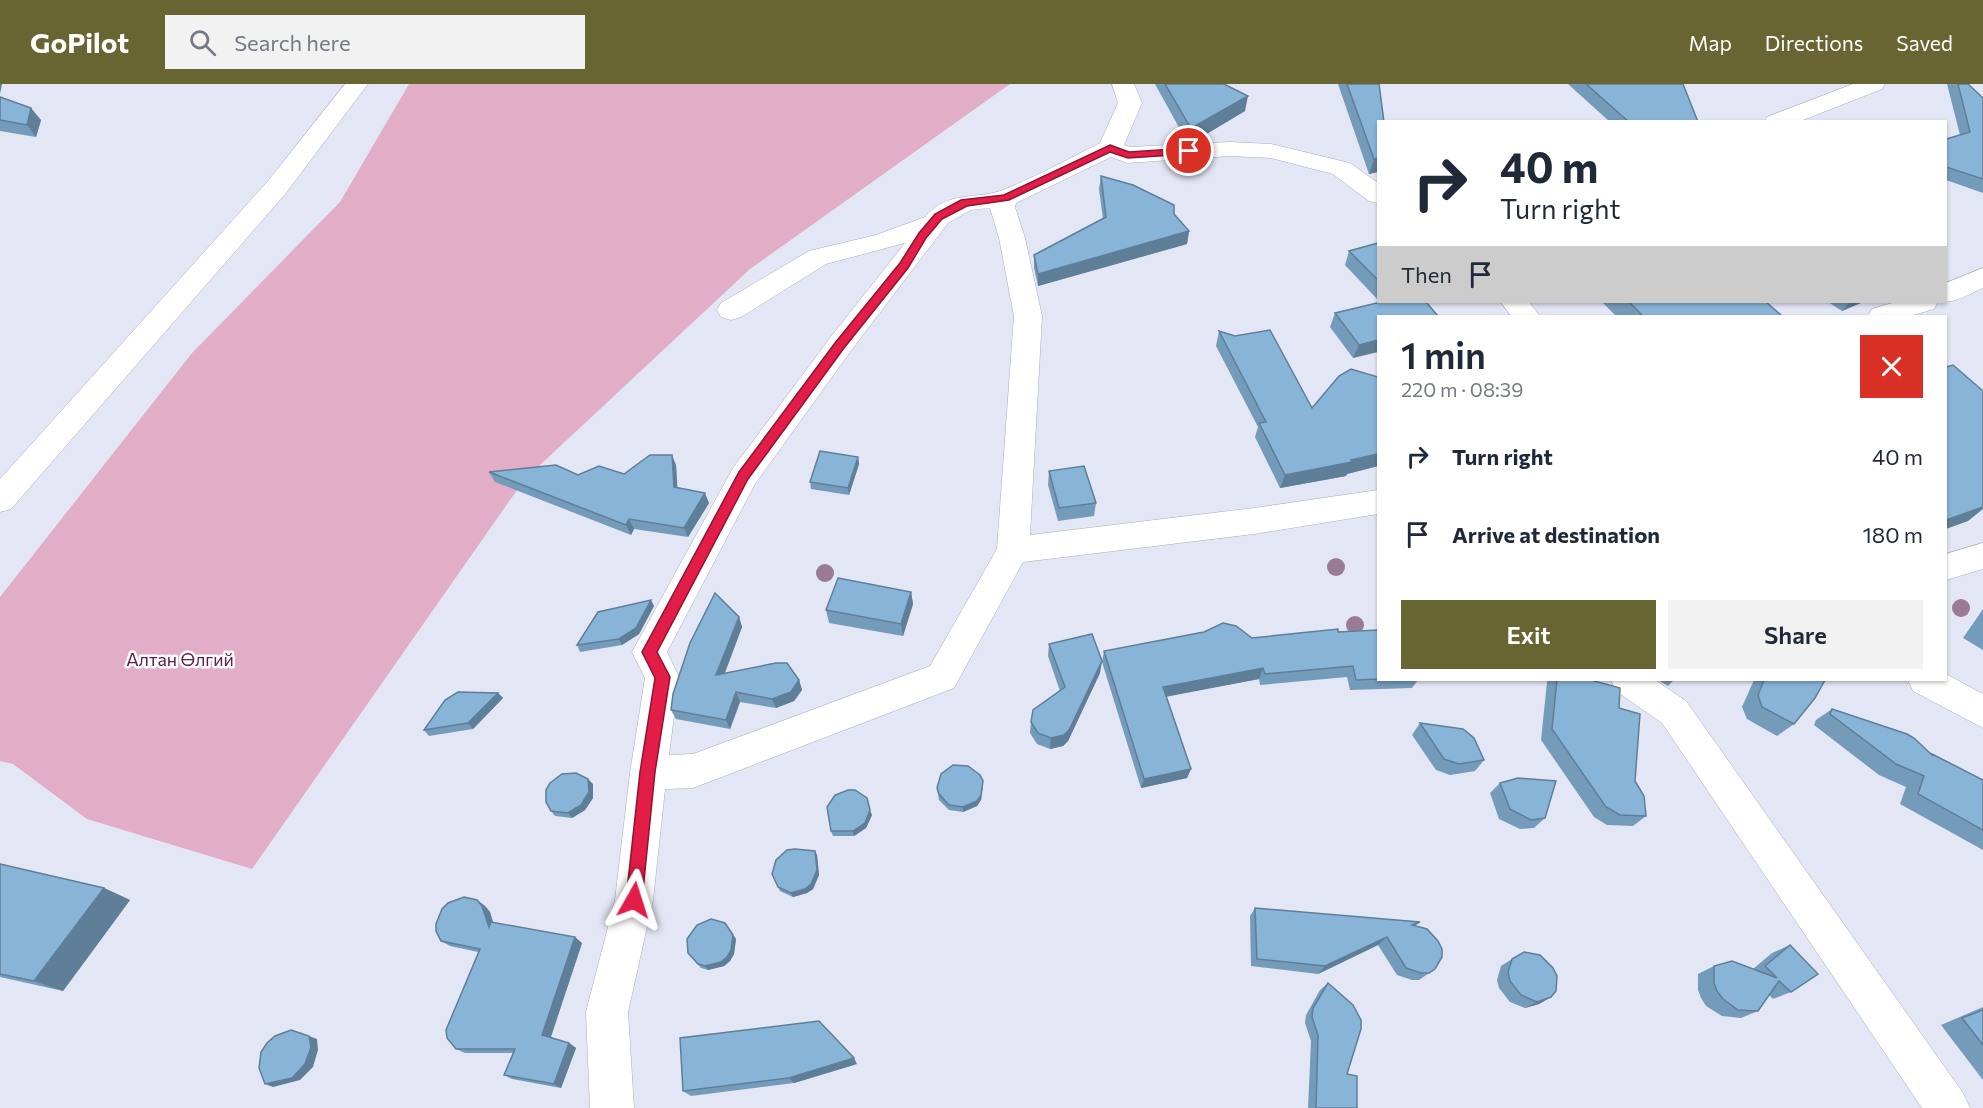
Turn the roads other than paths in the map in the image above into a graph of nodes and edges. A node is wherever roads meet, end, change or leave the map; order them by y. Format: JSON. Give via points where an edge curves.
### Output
{"nodes":[{"id":1,"x":357,"y":84,"type":"edge"},
{"id":2,"x":1123,"y":84,"type":"edge"},
{"id":3,"x":1875,"y":84,"type":"edge"},
{"id":4,"x":1780,"y":120,"type":"edge"},
{"id":5,"x":1110,"y":148,"type":"junction"},
{"id":6,"x":1377,"y":194,"type":"edge"},
{"id":7,"x":1006,"y":198,"type":"junction"},
{"id":8,"x":933,"y":223,"type":"junction"},
{"id":9,"x":1983,"y":277,"type":"edge"},
{"id":10,"x":1947,"y":292,"type":"edge"},
{"id":11,"x":1515,"y":303,"type":"edge"},
{"id":12,"x":1921,"y":303,"type":"edge"},
{"id":13,"x":731,"y":310,"type":"dead end"},
{"id":14,"x":1525,"y":315,"type":"edge"},
{"id":15,"x":1885,"y":315,"type":"edge"},
{"id":16,"x":0,"y":501,"type":"edge"},
{"id":17,"x":1377,"y":502,"type":"edge"},
{"id":18,"x":1013,"y":550,"type":"junction"},
{"id":19,"x":1983,"y":556,"type":"edge"},
{"id":20,"x":1947,"y":567,"type":"edge"},
{"id":21,"x":1629,"y":681,"type":"edge"},
{"id":22,"x":1927,"y":681,"type":"edge"},
{"id":23,"x":1983,"y":712,"type":"edge"},
{"id":24,"x":648,"y":772,"type":"junction"},
{"id":25,"x":612,"y":1108,"type":"edge"},
{"id":26,"x":1948,"y":1108,"type":"edge"}],
"edges":[{"from":1,"to":16,"type":"street","via":[[277,187]]},
{"from":2,"to":5,"type":"street","via":[[1130,103]]},
{"from":3,"to":4,"type":"street"},
{"from":5,"to":6,"type":"street","via":[[1128,155],[1230,149],[1271,151],[1341,168]]},
{"from":5,"to":7,"type":"street"},
{"from":7,"to":8,"type":"street","via":[[965,203]]},
{"from":7,"to":18,"type":"street","via":[[1002,207],[1028,316]]},
{"from":8,"to":13,"type":"street","via":[[882,242],[818,257]]},
{"from":8,"to":24,"type":"street","via":[[744,476],[649,652],[662,677]]},
{"from":9,"to":10,"type":"street"},
{"from":11,"to":14,"type":"street"},
{"from":12,"to":15,"type":"street"},
{"from":17,"to":18,"type":"street"},
{"from":18,"to":24,"type":"street","via":[[942,677],[693,771]]},
{"from":19,"to":20,"type":"street"},
{"from":21,"to":26,"type":"street","via":[[1674,712]]},
{"from":22,"to":23,"type":"street"},
{"from":24,"to":25,"type":"street","via":[[634,900],[607,1012]]}]}
